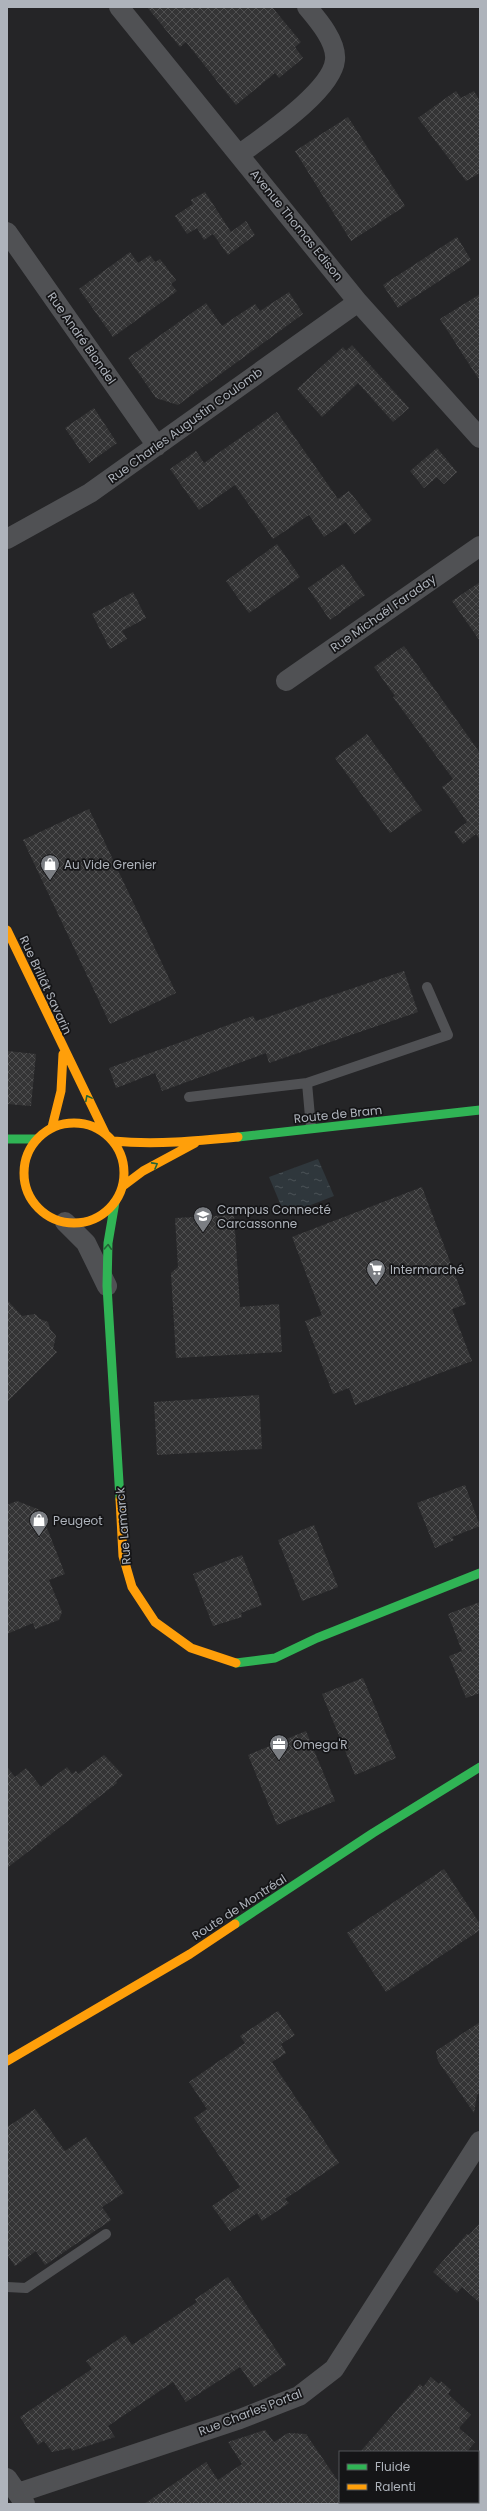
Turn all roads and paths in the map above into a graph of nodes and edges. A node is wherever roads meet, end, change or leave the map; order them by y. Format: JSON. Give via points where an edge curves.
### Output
{"nodes":[{"id":1,"x":119,"y":7,"type":"edge"},
{"id":2,"x":307,"y":7,"type":"edge"},
{"id":3,"x":240,"y":154,"type":"junction"},
{"id":4,"x":7,"y":232,"type":"edge"},
{"id":5,"x":358,"y":302,"type":"junction"},
{"id":6,"x":480,"y":438,"type":"edge"},
{"id":7,"x":157,"y":446,"type":"junction"},
{"id":8,"x":7,"y":539,"type":"edge"},
{"id":9,"x":480,"y":546,"type":"edge"},
{"id":10,"x":286,"y":682,"type":"dead end"},
{"id":11,"x":7,"y":930,"type":"edge"},
{"id":12,"x":427,"y":986,"type":"dead end"},
{"id":13,"x":63,"y":1050,"type":"junction"},
{"id":14,"x":307,"y":1083,"type":"junction"},
{"id":15,"x":189,"y":1097,"type":"dead end"},
{"id":16,"x":480,"y":1110,"type":"edge"},
{"id":17,"x":52,"y":1127,"type":"junction"},
{"id":18,"x":311,"y":1128,"type":"junction"},
{"id":19,"x":105,"y":1133,"type":"junction"},
{"id":20,"x":7,"y":1139,"type":"edge"},
{"id":21,"x":37,"y":1139,"type":"junction"},
{"id":22,"x":113,"y":1140,"type":"junction"},
{"id":23,"x":198,"y":1141,"type":"junction"},
{"id":24,"x":16,"y":1180,"type":"dead end"},
{"id":25,"x":123,"y":1186,"type":"junction"},
{"id":26,"x":26,"y":1188,"type":"junction"},
{"id":27,"x":115,"y":1202,"type":"junction"},
{"id":28,"x":65,"y":1222,"type":"junction"},
{"id":29,"x":107,"y":1286,"type":"junction"},
{"id":30,"x":480,"y":1573,"type":"edge"},
{"id":31,"x":480,"y":1767,"type":"edge"},
{"id":32,"x":7,"y":2061,"type":"edge"},
{"id":33,"x":480,"y":2142,"type":"edge"},
{"id":34,"x":106,"y":2234,"type":"dead end"},
{"id":35,"x":7,"y":2287,"type":"edge"},
{"id":36,"x":17,"y":2492,"type":"edge"}],
"edges":[{"from":1,"to":3,"type":"street","name":"Avenue Thomas Edison"},
{"from":2,"to":3,"type":"street","via":[[328,32],[335,60],[323,86],[302,106]]},
{"from":3,"to":5,"type":"street","name":"Avenue Thomas Edison"},
{"from":4,"to":7,"type":"street","name":"Rue André Blondel"},
{"from":5,"to":6,"type":"street","name":"Avenue Thomas Edison"},
{"from":5,"to":7,"type":"street","name":"Rue Charles Augustin Coulomb"},
{"from":7,"to":8,"type":"street","name":"Rue Charles Augustin Coulomb","via":[[90,493]]},
{"from":9,"to":10,"type":"street","name":"Rue Michaël Faraday"},
{"from":11,"to":13,"type":"main road","name":"Rue Brillât Savarin"},
{"from":12,"to":14,"type":"lane","via":[[448,1035]]},
{"from":13,"to":17,"type":"main road","name":"Rue Brillât Savarin","via":[[64,1083],[59,1109]]},
{"from":19,"to":13,"type":"main road","name":"Rue Brillât Savarin","one_way":true},
{"from":14,"to":15,"type":"lane"},
{"from":14,"to":18,"type":"lane"},
{"from":16,"to":18,"type":"main road","name":"Route de Bram"},
{"from":17,"to":19,"type":"main road","name":"Route de Bram","via":[[80,1123],[93,1126]]},
{"from":17,"to":21,"type":"main road","name":"Route de Bram"},
{"from":18,"to":23,"type":"main road","name":"Route de Bram"},
{"from":19,"to":22,"type":"main road","name":"Route de Bram"},
{"from":20,"to":21,"type":"main road"},
{"from":21,"to":26,"type":"main road","name":"Route de Bram","via":[[25,1162]]},
{"from":22,"to":23,"type":"main road","name":"Route de Bram","via":[[134,1143]]},
{"from":22,"to":25,"type":"main road","name":"Route de Bram","via":[[121,1154]]},
{"from":25,"to":23,"type":"main road","name":"Route de Bram","one_way":true,"via":[[143,1171]]},
{"from":24,"to":26,"type":"main road","name":"Route de Bram"},
{"from":25,"to":27,"type":"main road","name":"Route de Bram"},
{"from":26,"to":28,"type":"main road","name":"Route de Bram","via":[[41,1211]]},
{"from":27,"to":28,"type":"main road","name":"Route de Bram","via":[[93,1219],[79,1223]]},
{"from":29,"to":27,"type":"main road","name":"Rue Lamarck","one_way":true,"via":[[108,1243]]},
{"from":28,"to":29,"type":"street","name":"Rue Lamarck","via":[[86,1243]]},
{"from":29,"to":30,"type":"main road","name":"Rue Lamarck","via":[[123,1556],[132,1587],[155,1622],[191,1648],[232,1663],[275,1658],[317,1638]]},
{"from":31,"to":32,"type":"main road","name":"Route de Montréal","via":[[373,1833],[190,1954]]},
{"from":33,"to":36,"type":"street","name":"Rue Charles Portal","via":[[334,2369],[305,2391],[240,2419]]},
{"from":34,"to":35,"type":"lane","via":[[26,2288]]}]}
